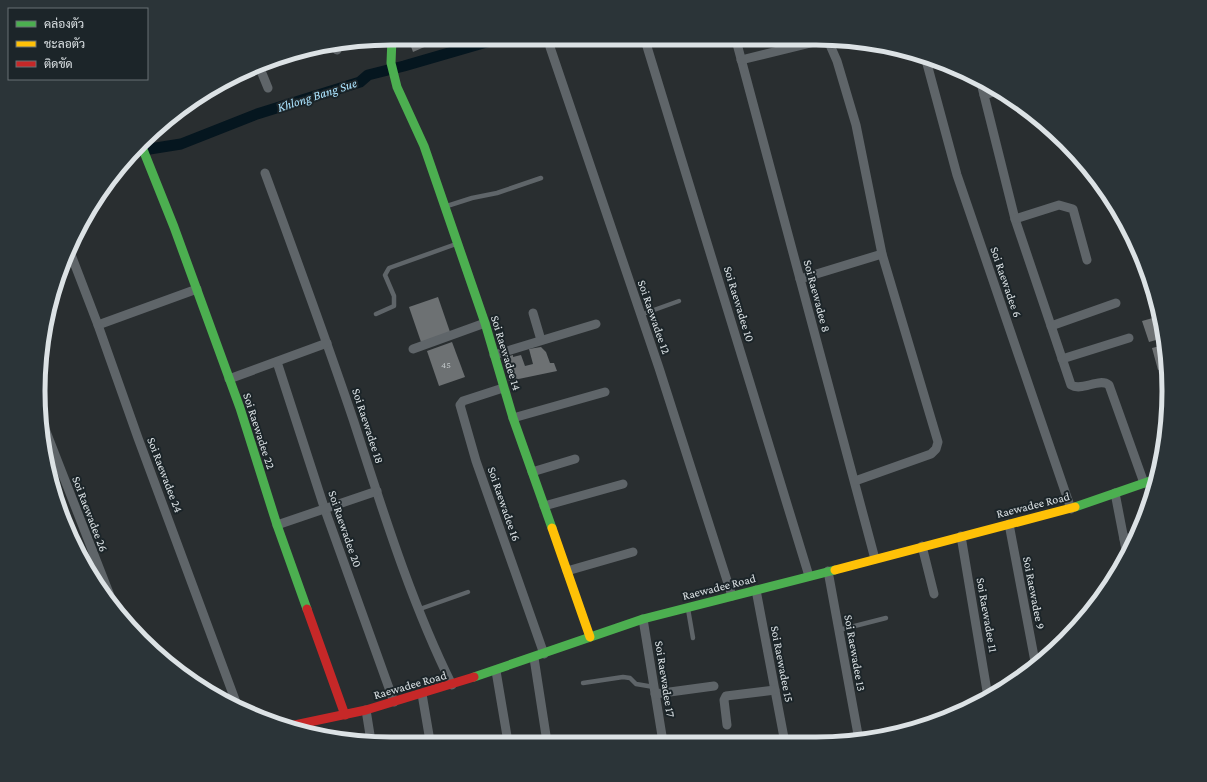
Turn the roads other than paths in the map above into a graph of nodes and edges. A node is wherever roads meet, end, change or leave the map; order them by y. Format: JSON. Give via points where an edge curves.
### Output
{"nodes":[{"id":1,"x":392,"y":45,"type":"edge"},
{"id":2,"x":647,"y":45,"type":"edge"},
{"id":3,"x":737,"y":45,"type":"edge"},
{"id":4,"x":803,"y":45,"type":"edge"},
{"id":5,"x":830,"y":46,"type":"edge"},
{"id":6,"x":550,"y":47,"type":"dead end"},
{"id":7,"x":741,"y":60,"type":"junction"},
{"id":8,"x":927,"y":63,"type":"edge"},
{"id":9,"x":261,"y":70,"type":"edge"},
{"id":10,"x":268,"y":88,"type":"dead end"},
{"id":11,"x":982,"y":88,"type":"edge"},
{"id":12,"x":992,"y":93,"type":"edge"},
{"id":13,"x":984,"y":95,"type":"junction"},
{"id":14,"x":143,"y":149,"type":"edge"},
{"id":15,"x":265,"y":173,"type":"dead end"},
{"id":16,"x":541,"y":178,"type":"dead end"},
{"id":17,"x":445,"y":207,"type":"junction"},
{"id":18,"x":1015,"y":219,"type":"junction"},
{"id":19,"x":457,"y":243,"type":"junction"},
{"id":20,"x":882,"y":254,"type":"junction"},
{"id":21,"x":72,"y":257,"type":"edge"},
{"id":22,"x":1087,"y":260,"type":"dead end"},
{"id":23,"x":800,"y":279,"type":"junction"},
{"id":24,"x":196,"y":289,"type":"junction"},
{"id":25,"x":679,"y":301,"type":"dead end"},
{"id":26,"x":1116,"y":303,"type":"dead end"},
{"id":27,"x":376,"y":314,"type":"dead end"},
{"id":28,"x":533,"y":314,"type":"dead end"},
{"id":29,"x":640,"y":315,"type":"junction"},
{"id":30,"x":485,"y":323,"type":"junction"},
{"id":31,"x":596,"y":324,"type":"dead end"},
{"id":32,"x":98,"y":325,"type":"junction"},
{"id":33,"x":1051,"y":326,"type":"junction"},
{"id":34,"x":1129,"y":338,"type":"dead end"},
{"id":35,"x":541,"y":340,"type":"junction"},
{"id":36,"x":327,"y":343,"type":"junction"},
{"id":37,"x":413,"y":349,"type":"dead end"},
{"id":38,"x":494,"y":355,"type":"junction"},
{"id":39,"x":1062,"y":359,"type":"junction"},
{"id":40,"x":277,"y":362,"type":"junction"},
{"id":41,"x":229,"y":379,"type":"junction"},
{"id":42,"x":503,"y":388,"type":"junction"},
{"id":43,"x":605,"y":392,"type":"dead end"},
{"id":44,"x":513,"y":418,"type":"junction"},
{"id":45,"x":48,"y":437,"type":"edge"},
{"id":46,"x":575,"y":459,"type":"dead end"},
{"id":47,"x":532,"y":472,"type":"junction"},
{"id":48,"x":855,"y":481,"type":"junction"},
{"id":49,"x":1150,"y":481,"type":"edge"},
{"id":50,"x":1144,"y":483,"type":"junction"},
{"id":51,"x":623,"y":484,"type":"dead end"},
{"id":52,"x":377,"y":491,"type":"junction"},
{"id":53,"x":1115,"y":493,"type":"junction"},
{"id":54,"x":544,"y":506,"type":"junction"},
{"id":55,"x":1071,"y":508,"type":"junction"},
{"id":56,"x":325,"y":510,"type":"junction"},
{"id":57,"x":277,"y":524,"type":"junction"},
{"id":58,"x":1009,"y":524,"type":"junction"},
{"id":59,"x":961,"y":536,"type":"junction"},
{"id":60,"x":1129,"y":538,"type":"edge"},
{"id":61,"x":1124,"y":539,"type":"junction"},
{"id":62,"x":922,"y":546,"type":"junction"},
{"id":63,"x":1125,"y":546,"type":"edge"},
{"id":64,"x":632,"y":552,"type":"dead end"},
{"id":65,"x":875,"y":559,"type":"junction"},
{"id":66,"x":567,"y":571,"type":"junction"},
{"id":67,"x":828,"y":571,"type":"junction"},
{"id":68,"x":808,"y":576,"type":"junction"},
{"id":69,"x":108,"y":590,"type":"edge"},
{"id":70,"x":756,"y":590,"type":"junction"},
{"id":71,"x":468,"y":592,"type":"dead end"},
{"id":72,"x":934,"y":594,"type":"dead end"},
{"id":73,"x":732,"y":596,"type":"junction"},
{"id":74,"x":688,"y":607,"type":"junction"},
{"id":75,"x":420,"y":609,"type":"junction"},
{"id":76,"x":886,"y":618,"type":"dead end"},
{"id":77,"x":643,"y":619,"type":"junction"},
{"id":78,"x":839,"y":630,"type":"junction"},
{"id":79,"x":590,"y":637,"type":"junction"},
{"id":80,"x":693,"y":638,"type":"dead end"},
{"id":81,"x":544,"y":654,"type":"junction"},
{"id":82,"x":534,"y":658,"type":"junction"},
{"id":83,"x":1035,"y":659,"type":"edge"},
{"id":84,"x":496,"y":671,"type":"junction"},
{"id":85,"x":584,"y":683,"type":"dead end"},
{"id":86,"x":452,"y":685,"type":"junction"},
{"id":87,"x":714,"y":686,"type":"dead end"},
{"id":88,"x":775,"y":690,"type":"junction"},
{"id":89,"x":655,"y":691,"type":"junction"},
{"id":90,"x":987,"y":692,"type":"edge"},
{"id":91,"x":422,"y":694,"type":"junction"},
{"id":92,"x":235,"y":699,"type":"edge"},
{"id":93,"x":394,"y":702,"type":"junction"},
{"id":94,"x":366,"y":710,"type":"junction"},
{"id":95,"x":344,"y":715,"type":"junction"},
{"id":96,"x":298,"y":724,"type":"edge"},
{"id":97,"x":727,"y":725,"type":"dead end"},
{"id":98,"x":858,"y":734,"type":"edge"},
{"id":99,"x":370,"y":736,"type":"edge"},
{"id":100,"x":429,"y":737,"type":"edge"},
{"id":101,"x":507,"y":737,"type":"edge"},
{"id":102,"x":546,"y":737,"type":"edge"},
{"id":103,"x":662,"y":737,"type":"edge"},
{"id":104,"x":784,"y":737,"type":"edge"}],
"edges":[{"from":1,"to":17,"type":"street","name":"Soi Raewadee 14","via":[[394,77],[424,146]]},
{"from":2,"to":68,"type":"street","name":"Soi Raewadee 10"},
{"from":3,"to":7,"type":"street","name":"Soi Raewadee 8"},
{"from":4,"to":7,"type":"street"},
{"from":5,"to":20,"type":"street","via":[[856,125]]},
{"from":6,"to":29,"type":"street","name":"Soi Raewadee 12","via":[[575,115]]},
{"from":7,"to":23,"type":"street","name":"Soi Raewadee 8"},
{"from":8,"to":55,"type":"street","name":"Soi Raewadee 6","via":[[957,175]]},
{"from":9,"to":10,"type":"street"},
{"from":11,"to":13,"type":"street"},
{"from":12,"to":13,"type":"street"},
{"from":13,"to":18,"type":"street"},
{"from":14,"to":24,"type":"street","name":"Soi Raewadee 22"},
{"from":15,"to":36,"type":"street","name":"Soi Raewadee 18"},
{"from":16,"to":17,"type":"lane"},
{"from":17,"to":19,"type":"street","name":"Soi Raewadee 14"},
{"from":18,"to":22,"type":"street","via":[[1059,205],[1072,209]]},
{"from":18,"to":33,"type":"street"},
{"from":19,"to":27,"type":"lane","via":[[389,268],[385,275],[394,296],[394,306]]},
{"from":19,"to":30,"type":"street","name":"Soi Raewadee 14"},
{"from":20,"to":23,"type":"street"},
{"from":20,"to":48,"type":"street","via":[[938,442],[936,450],[931,454]]},
{"from":21,"to":32,"type":"street","name":"Soi Raewadee 24"},
{"from":23,"to":48,"type":"street","name":"Soi Raewadee 8"},
{"from":24,"to":32,"type":"street"},
{"from":24,"to":41,"type":"street","name":"Soi Raewadee 22"},
{"from":25,"to":29,"type":"lane"},
{"from":26,"to":33,"type":"street"},
{"from":28,"to":35,"type":"street"},
{"from":29,"to":73,"type":"street","name":"Soi Raewadee 12"},
{"from":30,"to":37,"type":"street"},
{"from":30,"to":38,"type":"street","name":"Soi Raewadee 14"},
{"from":31,"to":35,"type":"street"},
{"from":32,"to":92,"type":"street","name":"Soi Raewadee 24"},
{"from":33,"to":39,"type":"street"},
{"from":34,"to":39,"type":"street"},
{"from":35,"to":38,"type":"street"},
{"from":36,"to":40,"type":"street"},
{"from":36,"to":52,"type":"street","name":"Soi Raewadee 18"},
{"from":38,"to":42,"type":"street","name":"Soi Raewadee 14"},
{"from":39,"to":50,"type":"street","via":[[1071,385],[1109,385]]},
{"from":40,"to":41,"type":"street"},
{"from":40,"to":56,"type":"street","name":"Soi Raewadee 20"},
{"from":41,"to":57,"type":"street","name":"Soi Raewadee 22"},
{"from":42,"to":44,"type":"street","name":"Soi Raewadee 14"},
{"from":42,"to":81,"type":"street","name":"Soi Raewadee 16","via":[[463,401],[460,405],[476,461]]},
{"from":43,"to":44,"type":"street"},
{"from":44,"to":47,"type":"street","name":"Soi Raewadee 14"},
{"from":45,"to":69,"type":"street","name":"Soi Raewadee 26"},
{"from":46,"to":47,"type":"street"},
{"from":47,"to":54,"type":"street","name":"Soi Raewadee 14"},
{"from":48,"to":65,"type":"street","name":"Soi Raewadee 8"},
{"from":49,"to":50,"type":"street","name":"Raewadee Road"},
{"from":50,"to":53,"type":"street","name":"Raewadee Road"},
{"from":51,"to":54,"type":"street"},
{"from":52,"to":56,"type":"street"},
{"from":52,"to":75,"type":"street","name":"Soi Raewadee 18"},
{"from":53,"to":55,"type":"street","name":"Raewadee Road"},
{"from":53,"to":61,"type":"street"},
{"from":54,"to":66,"type":"street","name":"Soi Raewadee 14"},
{"from":55,"to":58,"type":"street","name":"Raewadee Road"},
{"from":56,"to":57,"type":"street"},
{"from":56,"to":93,"type":"street","name":"Soi Raewadee 20"},
{"from":57,"to":95,"type":"street","name":"Soi Raewadee 22"},
{"from":58,"to":59,"type":"street","name":"Raewadee Road"},
{"from":58,"to":83,"type":"street","name":"Soi Raewadee 9"},
{"from":59,"to":62,"type":"street","name":"Raewadee Road"},
{"from":59,"to":90,"type":"street","name":"Soi Raewadee 11"},
{"from":60,"to":61,"type":"street"},
{"from":61,"to":63,"type":"street"},
{"from":62,"to":65,"type":"street","name":"Raewadee Road"},
{"from":62,"to":72,"type":"street"},
{"from":64,"to":66,"type":"street"},
{"from":65,"to":67,"type":"street","name":"Raewadee Road"},
{"from":66,"to":79,"type":"street","name":"Soi Raewadee 14"},
{"from":67,"to":68,"type":"street","name":"Raewadee Road"},
{"from":67,"to":78,"type":"street","name":"Soi Raewadee 13"},
{"from":68,"to":70,"type":"street","name":"Raewadee Road"},
{"from":70,"to":73,"type":"street","name":"Raewadee Road"},
{"from":70,"to":88,"type":"street","name":"Soi Raewadee 15"},
{"from":71,"to":75,"type":"lane"},
{"from":73,"to":74,"type":"street","name":"Raewadee Road"},
{"from":74,"to":77,"type":"street","name":"Raewadee Road"},
{"from":74,"to":80,"type":"lane"},
{"from":75,"to":86,"type":"street","name":"Soi Raewadee 18"},
{"from":76,"to":78,"type":"lane"},
{"from":77,"to":79,"type":"street","name":"Raewadee Road"},
{"from":77,"to":89,"type":"street","name":"Soi Raewadee 17"},
{"from":78,"to":98,"type":"street","name":"Soi Raewadee 13"},
{"from":79,"to":81,"type":"street","name":"Raewadee Road"},
{"from":81,"to":82,"type":"street","name":"Raewadee Road"},
{"from":82,"to":84,"type":"street","name":"Raewadee Road"},
{"from":82,"to":102,"type":"street"},
{"from":84,"to":86,"type":"street","name":"Raewadee Road"},
{"from":84,"to":101,"type":"street"},
{"from":85,"to":89,"type":"lane","via":[[623,677]]},
{"from":86,"to":91,"type":"street","name":"Raewadee Road"},
{"from":87,"to":89,"type":"street"},
{"from":88,"to":97,"type":"street","via":[[726,696],[724,700]]},
{"from":88,"to":104,"type":"street","name":"Soi Raewadee 15"},
{"from":89,"to":103,"type":"street","name":"Soi Raewadee 17"},
{"from":91,"to":93,"type":"street","name":"Raewadee Road"},
{"from":91,"to":100,"type":"street"},
{"from":93,"to":94,"type":"street","name":"Raewadee Road"},
{"from":94,"to":95,"type":"street","name":"Raewadee Road"},
{"from":94,"to":99,"type":"street"},
{"from":95,"to":96,"type":"street","name":"Raewadee Road"}]}
